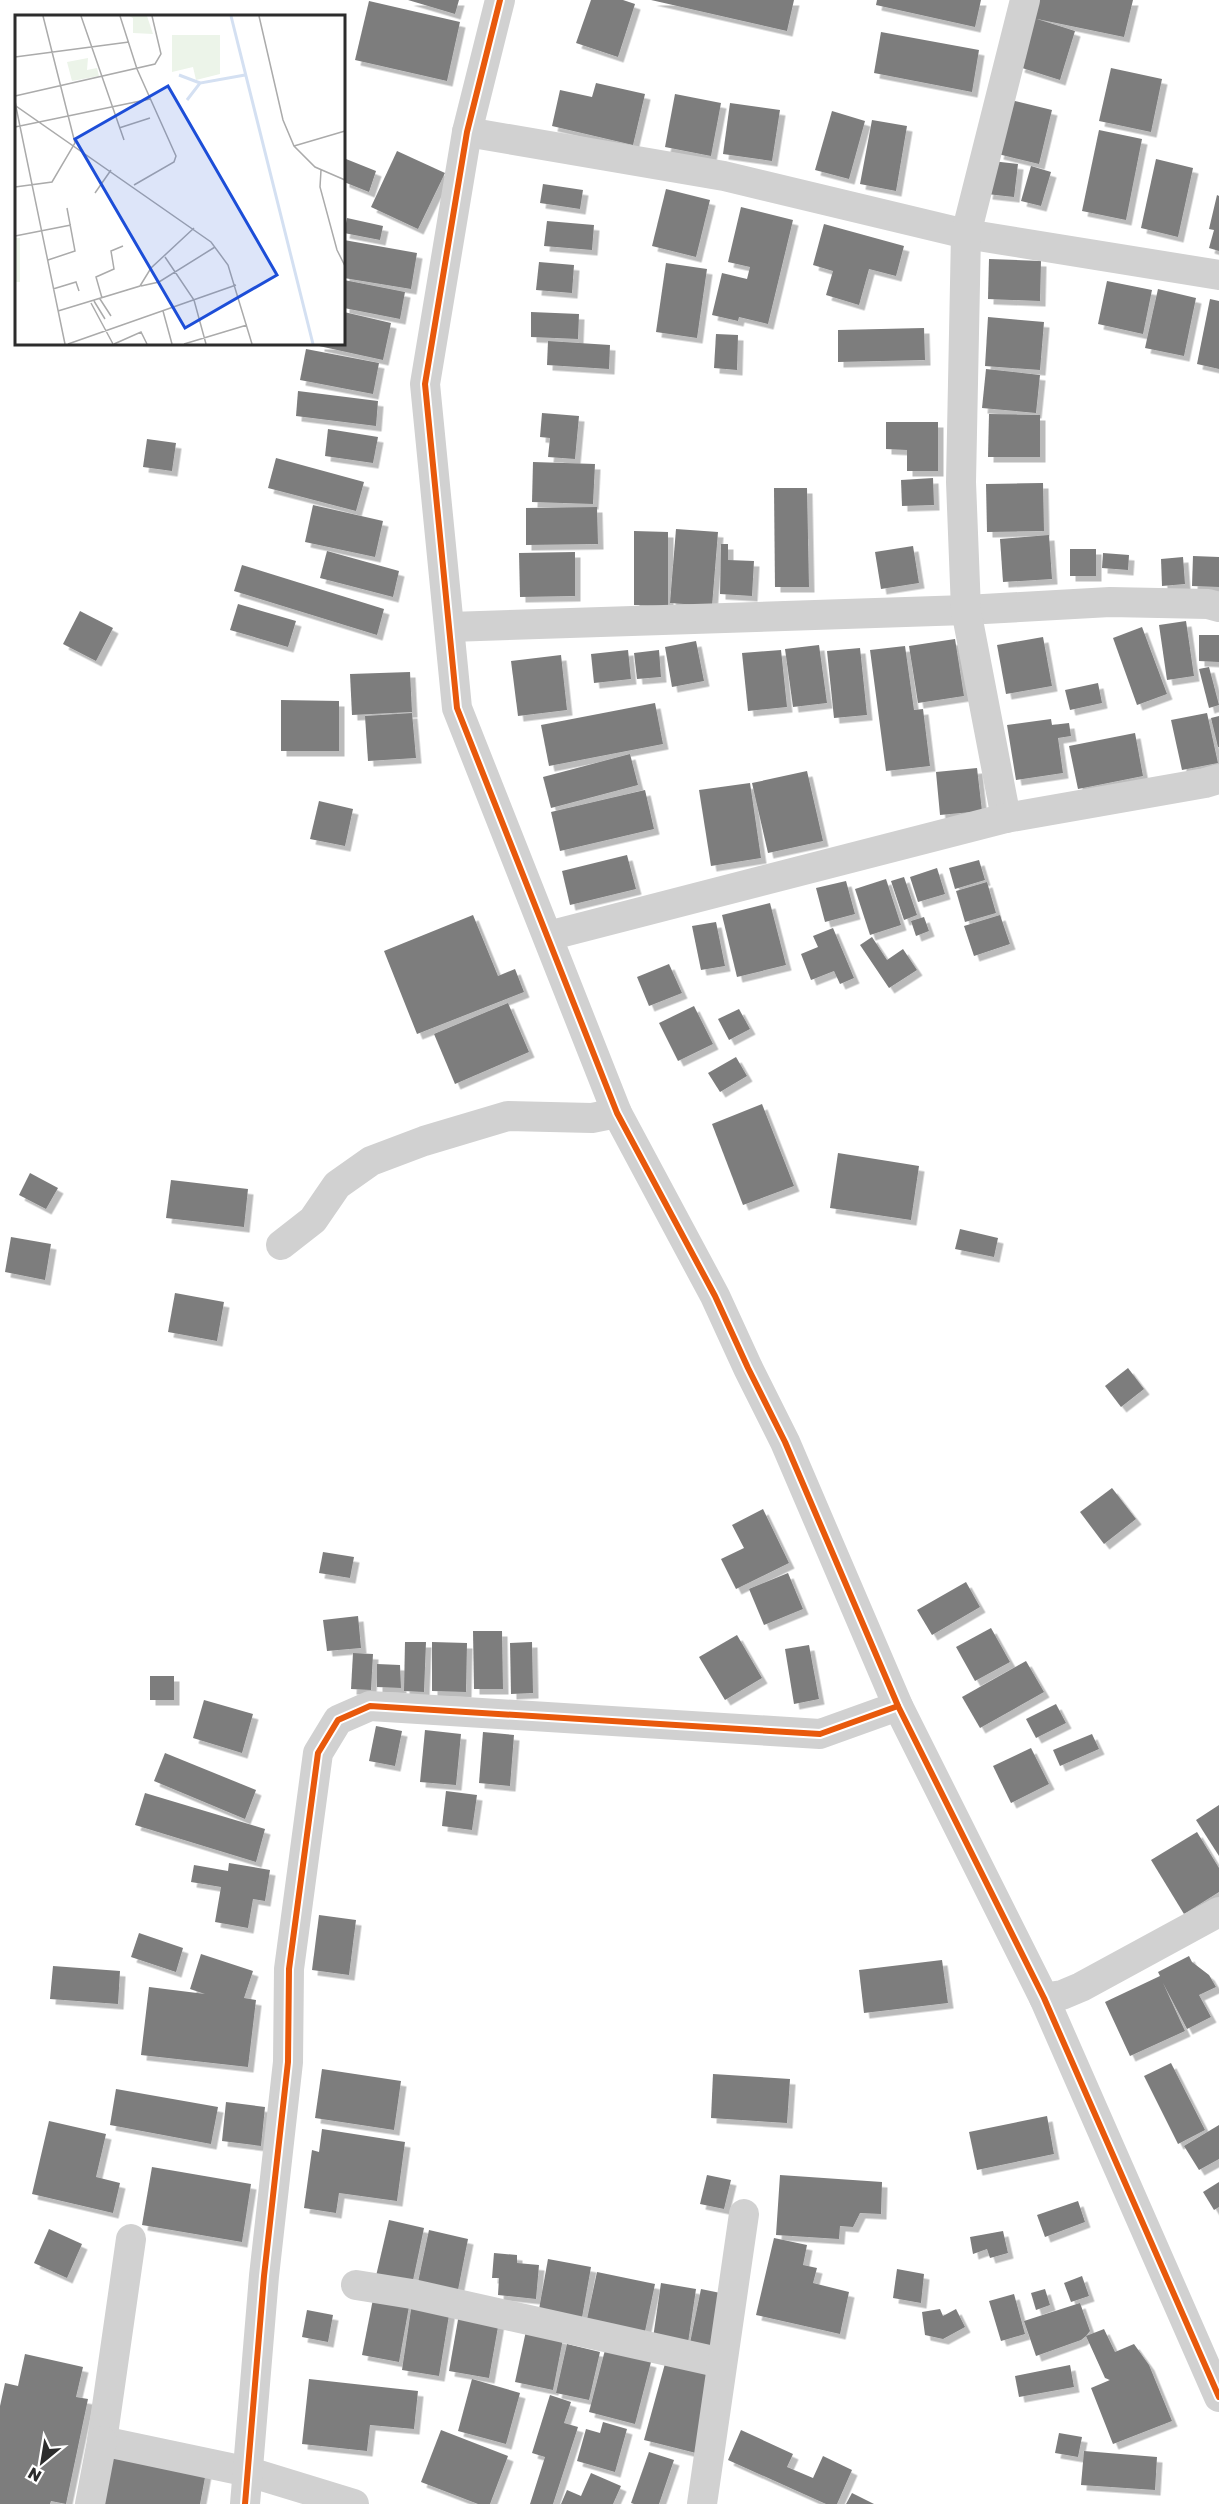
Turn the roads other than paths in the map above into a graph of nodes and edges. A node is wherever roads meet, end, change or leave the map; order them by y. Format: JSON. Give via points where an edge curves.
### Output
{"nodes":[{"id":1,"x":500,"y":0,"type":"edge"},
{"id":2,"x":1025,"y":0,"type":"edge"},
{"id":3,"x":467,"y":132,"type":"junction"},
{"id":4,"x":966,"y":234,"type":"junction"},
{"id":5,"x":1219,"y":275,"type":"edge"},
{"id":6,"x":1219,"y":607,"type":"edge"},
{"id":7,"x":966,"y":610,"type":"junction"},
{"id":8,"x":450,"y":627,"type":"junction"},
{"id":9,"x":1219,"y":779,"type":"edge"},
{"id":10,"x":1006,"y":819,"type":"junction"},
{"id":11,"x":549,"y":936,"type":"junction"},
{"id":12,"x":617,"y":1113,"type":"junction"},
{"id":13,"x":281,"y":1245,"type":"dead end"},
{"id":14,"x":898,"y":1706,"type":"junction"},
{"id":15,"x":1219,"y":1912,"type":"edge"},
{"id":16,"x":1044,"y":1998,"type":"junction"},
{"id":17,"x":744,"y":2214,"type":"dead end"},
{"id":18,"x":131,"y":2239,"type":"dead end"},
{"id":19,"x":356,"y":2285,"type":"dead end"},
{"id":20,"x":723,"y":2363,"type":"junction"},
{"id":21,"x":1219,"y":2397,"type":"edge"},
{"id":22,"x":102,"y":2441,"type":"junction"},
{"id":23,"x":249,"y":2472,"type":"junction"},
{"id":24,"x":90,"y":2504,"type":"edge"},
{"id":25,"x":245,"y":2504,"type":"edge"},
{"id":26,"x":354,"y":2504,"type":"edge"},
{"id":27,"x":702,"y":2504,"type":"edge"}],
"edges":[{"from":1,"to":3,"type":"street"},
{"from":2,"to":4,"type":"street"},
{"from":3,"to":4,"type":"street","via":[[724,176]]},
{"from":3,"to":8,"type":"street","via":[[425,384]]},
{"from":4,"to":5,"type":"street"},
{"from":4,"to":7,"type":"street","via":[[961,482]]},
{"from":6,"to":7,"type":"street","via":[[1110,602]]},
{"from":7,"to":8,"type":"street"},
{"from":7,"to":10,"type":"street"},
{"from":8,"to":11,"type":"street","via":[[457,708]]},
{"from":9,"to":10,"type":"street"},
{"from":10,"to":11,"type":"street"},
{"from":11,"to":12,"type":"street"},
{"from":12,"to":13,"type":"street","via":[[592,1118],[508,1116],[371,1161],[337,1185],[313,1220]]},
{"from":12,"to":14,"type":"street","via":[[716,1296],[785,1442]]},
{"from":14,"to":16,"type":"street"},
{"from":14,"to":23,"type":"street","via":[[820,1734],[370,1706],[338,1720],[318,1753],[289,1969],[288,2062],[264,2276]]},
{"from":15,"to":16,"type":"street","via":[[1081,1987]]},
{"from":16,"to":21,"type":"street"},
{"from":17,"to":20,"type":"street"},
{"from":18,"to":22,"type":"street"},
{"from":19,"to":20,"type":"street"},
{"from":20,"to":27,"type":"street"},
{"from":22,"to":23,"type":"street"},
{"from":22,"to":24,"type":"street"},
{"from":23,"to":25,"type":"street"},
{"from":23,"to":26,"type":"street"}]}
